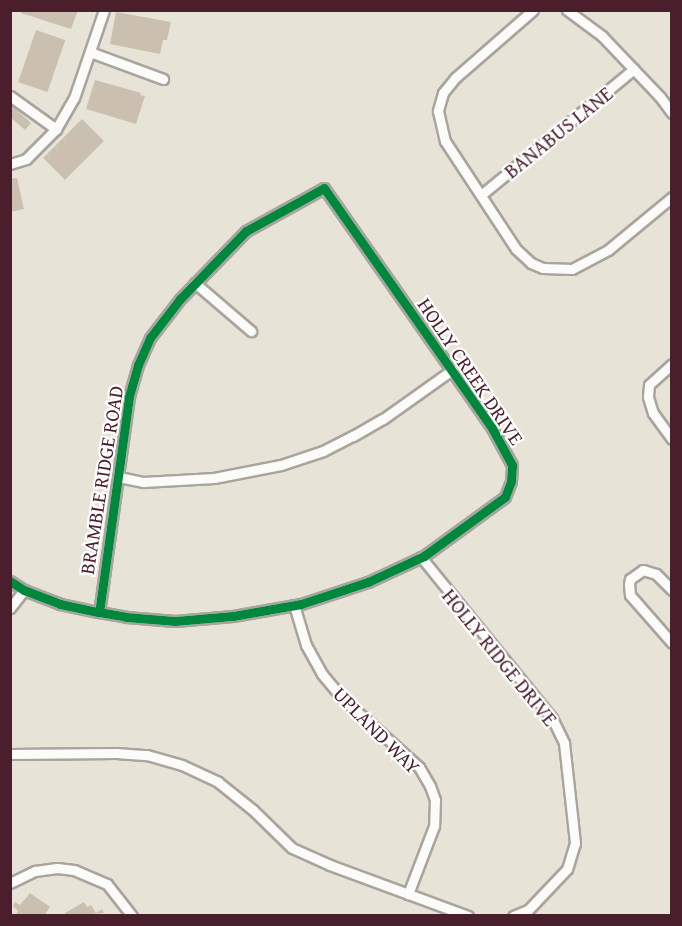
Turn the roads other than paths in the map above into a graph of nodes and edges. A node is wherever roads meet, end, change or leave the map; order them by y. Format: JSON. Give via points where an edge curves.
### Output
{"nodes":[{"id":1,"x":104,"y":10,"type":"edge"},
{"id":2,"x":532,"y":10,"type":"edge"},
{"id":3,"x":567,"y":10,"type":"edge"},
{"id":4,"x":90,"y":52,"type":"junction"},
{"id":5,"x":634,"y":69,"type":"junction"},
{"id":6,"x":163,"y":79,"type":"dead end"},
{"id":7,"x":10,"y":96,"type":"edge"},
{"id":8,"x":672,"y":113,"type":"edge"},
{"id":9,"x":56,"y":129,"type":"junction"},
{"id":10,"x":10,"y":164,"type":"edge"},
{"id":11,"x":324,"y":189,"type":"joint"},
{"id":12,"x":482,"y":195,"type":"junction"},
{"id":13,"x":672,"y":197,"type":"edge"},
{"id":14,"x":195,"y":283,"type":"junction"},
{"id":15,"x":251,"y":331,"type":"dead end"},
{"id":16,"x":672,"y":363,"type":"edge"},
{"id":17,"x":452,"y":370,"type":"junction"},
{"id":18,"x":672,"y":439,"type":"edge"},
{"id":19,"x":119,"y":477,"type":"junction"},
{"id":20,"x":420,"y":557,"type":"junction"},
{"id":21,"x":10,"y":581,"type":"edge"},
{"id":22,"x":24,"y":590,"type":"junction"},
{"id":23,"x":672,"y":590,"type":"edge"},
{"id":24,"x":294,"y":605,"type":"junction"},
{"id":25,"x":10,"y":608,"type":"edge"},
{"id":26,"x":99,"y":612,"type":"junction"},
{"id":27,"x":672,"y":643,"type":"edge"},
{"id":28,"x":10,"y":754,"type":"edge"},
{"id":29,"x":10,"y":883,"type":"edge"},
{"id":30,"x":408,"y":894,"type":"junction"},
{"id":31,"x":132,"y":915,"type":"edge"},
{"id":32,"x":468,"y":915,"type":"edge"},
{"id":33,"x":513,"y":915,"type":"edge"}],
"edges":[{"from":1,"to":4,"type":"street"},
{"from":2,"to":12,"type":"street","via":[[455,78],[440,102],[438,121],[445,141]]},
{"from":3,"to":5,"type":"street","via":[[602,36]]},
{"from":4,"to":6,"type":"street"},
{"from":4,"to":9,"type":"street","via":[[74,98]]},
{"from":5,"to":8,"type":"street"},
{"from":5,"to":12,"type":"street","name":"BANABUS LANE"},
{"from":7,"to":9,"type":"street"},
{"from":9,"to":10,"type":"street","via":[[26,159]]},
{"from":11,"to":14,"type":"street","name":"BRAMBLE RIDGE ROAD","via":[[246,231]]},
{"from":11,"to":17,"type":"street","name":"HOLLY CREEK DRIVE"},
{"from":12,"to":13,"type":"street","via":[[523,257],[543,268],[563,271],[602,255]]},
{"from":14,"to":15,"type":"street"},
{"from":14,"to":19,"type":"street","name":"BRAMBLE RIDGE ROAD","via":[[150,338],[138,365],[129,397]]},
{"from":16,"to":18,"type":"street","via":[[649,385],[648,397],[653,413]]},
{"from":17,"to":19,"type":"street","via":[[353,436],[281,465],[214,478],[142,482]]},
{"from":17,"to":20,"type":"street","name":"HOLLY CREEK DRIVE","via":[[512,465],[511,481],[506,497]]},
{"from":19,"to":26,"type":"street","name":"BRAMBLE RIDGE ROAD"},
{"from":20,"to":24,"type":"street","name":"HOLLY CREEK DRIVE","via":[[368,582]]},
{"from":20,"to":33,"type":"street","name":"HOLLY RIDGE DRIVE","via":[[546,710],[564,743],[575,843],[570,861],[550,890],[528,910]]},
{"from":21,"to":22,"type":"street","name":"HOLLY CREEK DRIVE"},
{"from":22,"to":25,"type":"street"},
{"from":22,"to":26,"type":"street","name":"HOLLY CREEK DRIVE","via":[[60,604]]},
{"from":23,"to":27,"type":"street","via":[[656,574],[643,570],[630,579],[630,595]]},
{"from":24,"to":26,"type":"street","name":"HOLLY CREEK DRIVE","via":[[175,621]]},
{"from":24,"to":30,"type":"street","name":"UPLAND WAY","via":[[306,645],[322,674],[343,699],[419,767],[430,786],[435,800],[434,826]]},
{"from":28,"to":30,"type":"street","via":[[117,753],[147,755],[182,765],[218,782],[292,848]]},
{"from":29,"to":31,"type":"street","via":[[39,870],[74,870],[105,882]]},
{"from":30,"to":32,"type":"street"}]}
